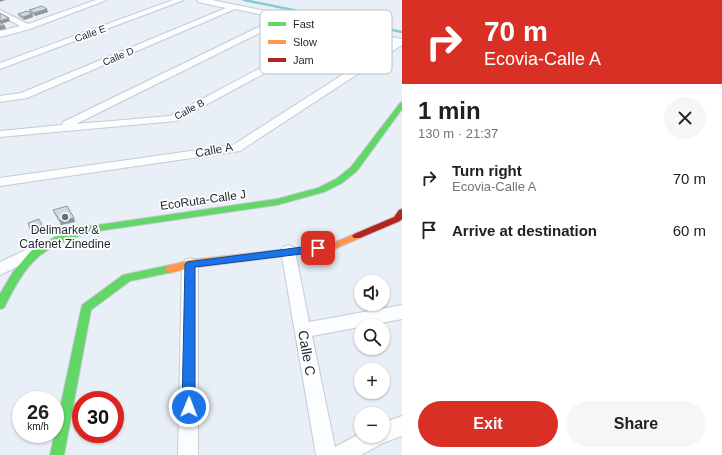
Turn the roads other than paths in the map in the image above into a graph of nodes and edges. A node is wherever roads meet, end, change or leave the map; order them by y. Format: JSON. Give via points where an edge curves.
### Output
{"nodes":[{"id":1,"x":103,"y":0,"type":"edge"},
{"id":2,"x":180,"y":0,"type":"edge"},
{"id":3,"x":202,"y":0,"type":"edge"},
{"id":4,"x":234,"y":7,"type":"junction"},
{"id":5,"x":0,"y":12,"type":"edge"},
{"id":6,"x":260,"y":12,"type":"edge"},
{"id":7,"x":27,"y":27,"type":"junction"},
{"id":8,"x":260,"y":30,"type":"edge"},
{"id":9,"x":0,"y":34,"type":"edge"},
{"id":10,"x":401,"y":42,"type":"edge"},
{"id":11,"x":392,"y":48,"type":"edge"},
{"id":12,"x":0,"y":66,"type":"edge"},
{"id":13,"x":260,"y":72,"type":"edge"},
{"id":14,"x":351,"y":74,"type":"edge"},
{"id":15,"x":0,"y":99,"type":"edge"},
{"id":16,"x":402,"y":104,"type":"edge"},
{"id":17,"x":60,"y":128,"type":"junction"},
{"id":18,"x":0,"y":134,"type":"edge"},
{"id":19,"x":0,"y":182,"type":"edge"},
{"id":20,"x":402,"y":212,"type":"edge"},
{"id":21,"x":39,"y":250,"type":"junction"},
{"id":22,"x":288,"y":251,"type":"junction"},
{"id":23,"x":190,"y":264,"type":"junction"},
{"id":24,"x":0,"y":269,"type":"edge"},
{"id":25,"x":0,"y":306,"type":"edge"},
{"id":26,"x":402,"y":312,"type":"edge"},
{"id":27,"x":303,"y":330,"type":"junction"},
{"id":28,"x":402,"y":426,"type":"edge"},
{"id":29,"x":390,"y":430,"type":"edge"},
{"id":30,"x":363,"y":443,"type":"edge"},
{"id":31,"x":57,"y":455,"type":"edge"},
{"id":32,"x":188,"y":455,"type":"edge"},
{"id":33,"x":326,"y":455,"type":"edge"},
{"id":34,"x":340,"y":455,"type":"edge"}],
"edges":[{"from":1,"to":7,"type":"street","via":[[80,5]]},
{"from":2,"to":12,"type":"street","name":"Calle E"},
{"from":3,"to":4,"type":"street"},
{"from":4,"to":6,"type":"street"},
{"from":4,"to":15,"type":"street","name":"Calle D","via":[[23,96]]},
{"from":5,"to":7,"type":"street"},
{"from":7,"to":9,"type":"street"},
{"from":8,"to":17,"type":"street"},
{"from":10,"to":11,"type":"street","name":"Calle A"},
{"from":13,"to":17,"type":"street","name":"Calle B","via":[[172,119]]},
{"from":14,"to":19,"type":"street","name":"Calle A","via":[[236,148]]},
{"from":16,"to":21,"type":"street","name":"EcoRuta-Calle J","via":[[354,169],[335,184],[304,196],[274,202],[91,229],[63,238]]},
{"from":17,"to":18,"type":"street","name":"Calle B"},
{"from":20,"to":22,"type":"street","via":[[397,219],[332,247]]},
{"from":21,"to":24,"type":"street"},
{"from":21,"to":25,"type":"street","name":"EcoRuta-Calle J","via":[[19,270]]},
{"from":22,"to":23,"type":"street"},
{"from":22,"to":27,"type":"street","name":"Calle C"},
{"from":23,"to":31,"type":"street","via":[[127,278],[86,308]]},
{"from":23,"to":32,"type":"street"},
{"from":26,"to":27,"type":"street"},
{"from":27,"to":33,"type":"street","name":"Calle C"},
{"from":28,"to":29,"type":"street"},
{"from":30,"to":34,"type":"street"}]}
